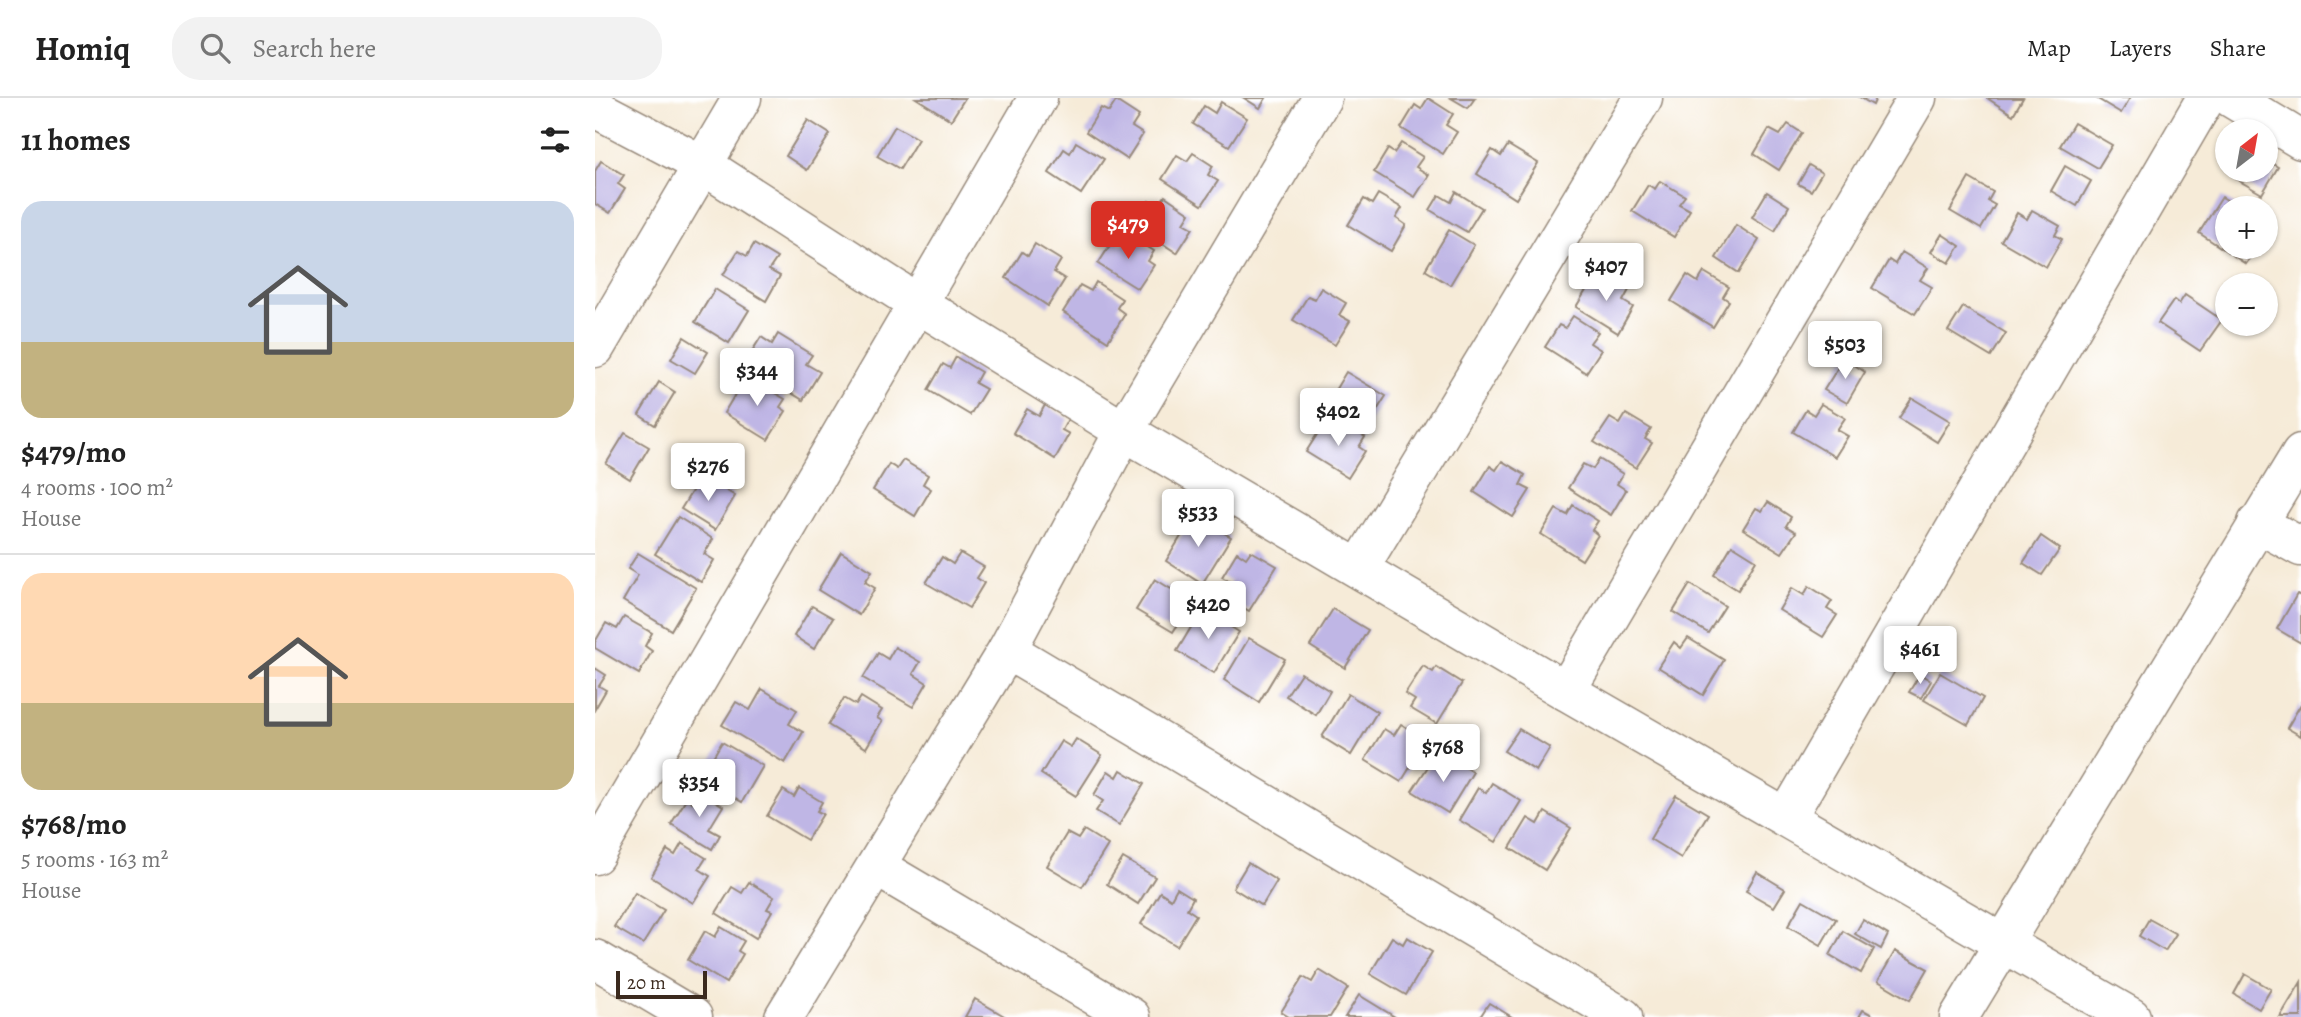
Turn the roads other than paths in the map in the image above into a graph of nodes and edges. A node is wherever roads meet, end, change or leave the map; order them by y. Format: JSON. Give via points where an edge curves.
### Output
{"nodes":[{"id":1,"x":742,"y":98,"type":"edge"},
{"id":2,"x":1038,"y":98,"type":"edge"},
{"id":3,"x":1322,"y":98,"type":"edge"},
{"id":4,"x":1643,"y":98,"type":"edge"},
{"id":5,"x":1917,"y":98,"type":"edge"},
{"id":6,"x":2206,"y":98,"type":"edge"},
{"id":7,"x":2231,"y":98,"type":"edge"},
{"id":8,"x":595,"y":108,"type":"edge"},
{"id":9,"x":2301,"y":140,"type":"edge"},
{"id":10,"x":703,"y":164,"type":"junction"},
{"id":11,"x":917,"y":303,"type":"junction"},
{"id":12,"x":595,"y":348,"type":"edge"},
{"id":13,"x":1124,"y":431,"type":"junction"},
{"id":14,"x":2301,"y":453,"type":"edge"},
{"id":15,"x":2257,"y":523,"type":"junction"},
{"id":16,"x":2301,"y":547,"type":"edge"},
{"id":17,"x":1360,"y":567,"type":"junction"},
{"id":18,"x":1007,"y":650,"type":"junction"},
{"id":19,"x":1566,"y":691,"type":"junction"},
{"id":20,"x":1787,"y":817,"type":"junction"},
{"id":21,"x":595,"y":855,"type":"edge"},
{"id":22,"x":877,"y":867,"type":"junction"},
{"id":23,"x":2005,"y":942,"type":"junction"},
{"id":24,"x":595,"y":959,"type":"edge"},
{"id":25,"x":693,"y":1017,"type":"edge"},
{"id":26,"x":784,"y":1017,"type":"edge"},
{"id":27,"x":1131,"y":1017,"type":"edge"},
{"id":28,"x":1623,"y":1017,"type":"edge"},
{"id":29,"x":1959,"y":1017,"type":"edge"},
{"id":30,"x":2131,"y":1017,"type":"edge"}],
"edges":[{"from":1,"to":10,"type":"street"},
{"from":2,"to":11,"type":"street"},
{"from":3,"to":13,"type":"street"},
{"from":4,"to":17,"type":"street"},
{"from":5,"to":19,"type":"street"},
{"from":6,"to":20,"type":"street"},
{"from":7,"to":9,"type":"street"},
{"from":8,"to":10,"type":"street"},
{"from":10,"to":11,"type":"street"},
{"from":10,"to":12,"type":"street"},
{"from":11,"to":13,"type":"street"},
{"from":11,"to":21,"type":"street"},
{"from":13,"to":17,"type":"street"},
{"from":13,"to":18,"type":"street"},
{"from":14,"to":15,"type":"street"},
{"from":15,"to":16,"type":"street"},
{"from":15,"to":23,"type":"street"},
{"from":17,"to":19,"type":"street"},
{"from":18,"to":22,"type":"street"},
{"from":18,"to":28,"type":"street"},
{"from":19,"to":20,"type":"street"},
{"from":20,"to":23,"type":"street"},
{"from":22,"to":26,"type":"street"},
{"from":22,"to":27,"type":"street"},
{"from":23,"to":29,"type":"street"},
{"from":23,"to":30,"type":"street"},
{"from":24,"to":25,"type":"street"}]}
